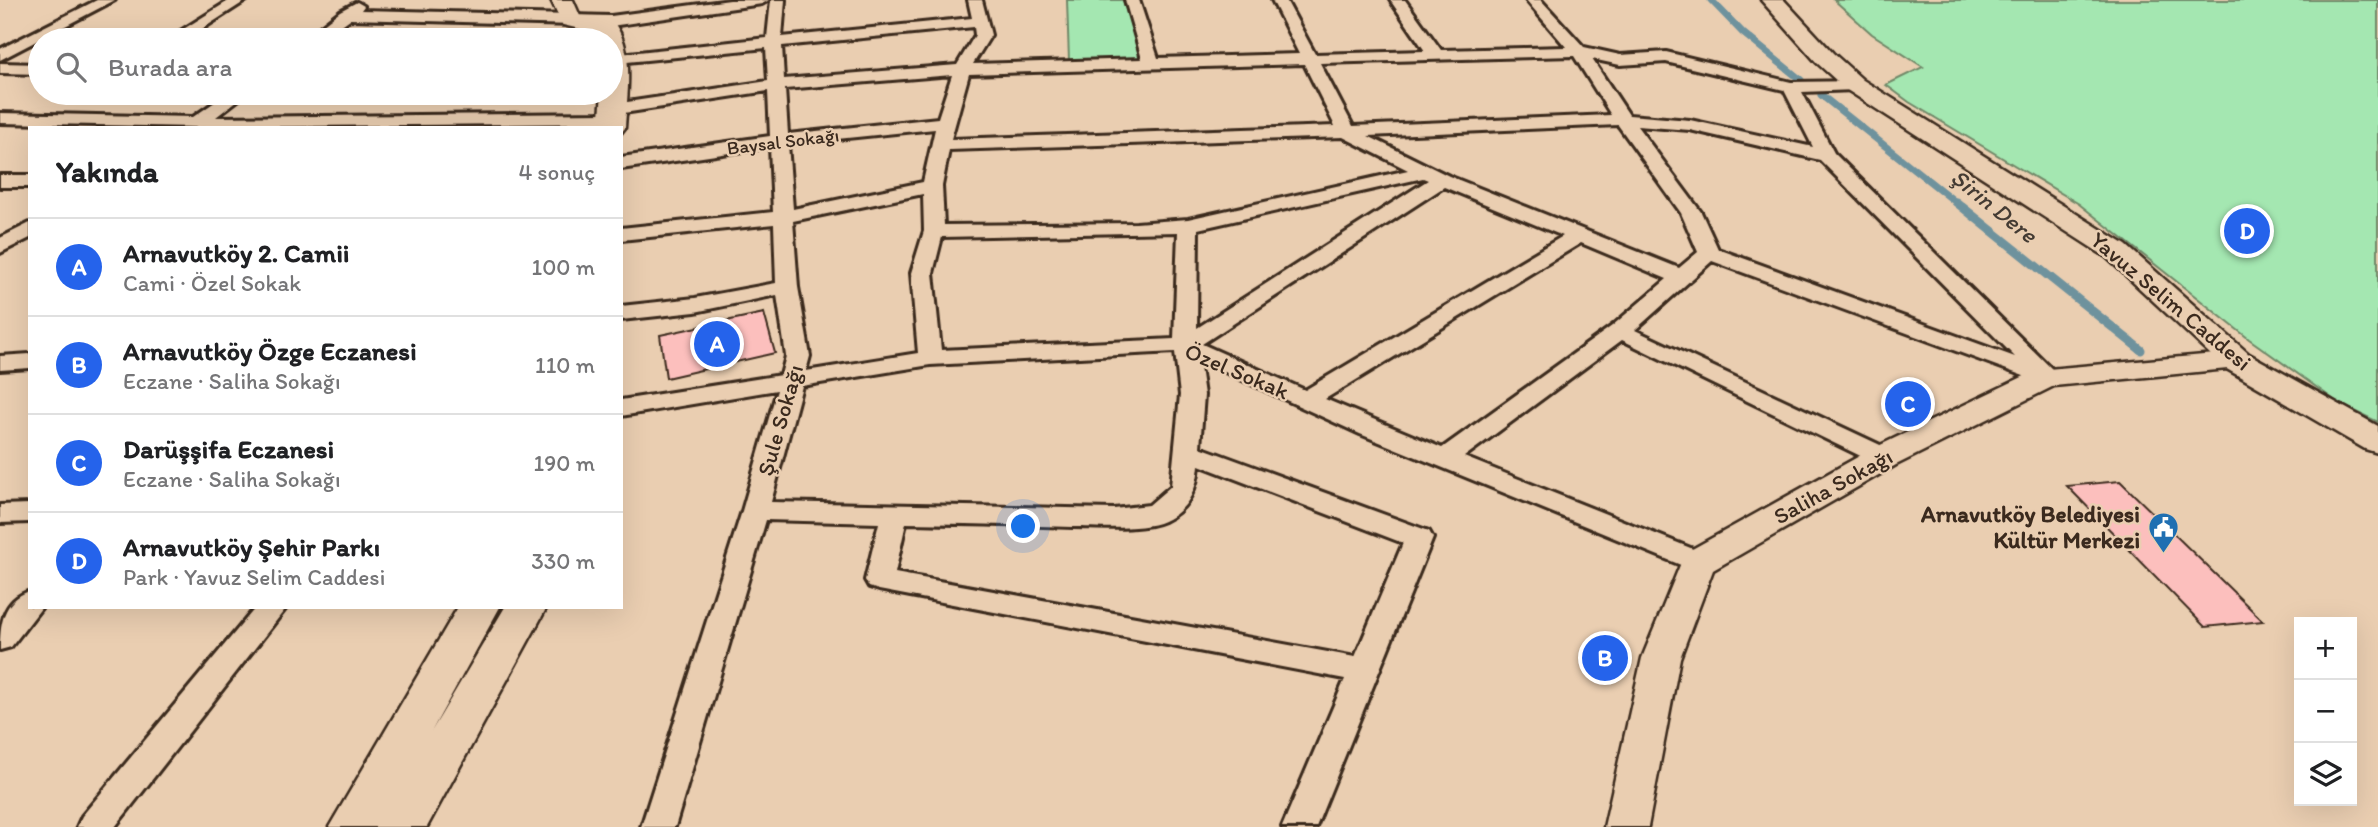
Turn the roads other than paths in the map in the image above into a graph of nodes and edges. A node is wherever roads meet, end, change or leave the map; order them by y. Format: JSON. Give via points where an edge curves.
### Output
{"nodes":[{"id":1,"x":108,"y":0,"type":"edge"},
{"id":2,"x":240,"y":0,"type":"edge"},
{"id":3,"x":366,"y":0,"type":"edge"},
{"id":4,"x":562,"y":0,"type":"edge"},
{"id":5,"x":599,"y":0,"type":"edge"},
{"id":6,"x":762,"y":0,"type":"edge"},
{"id":7,"x":778,"y":0,"type":"edge"},
{"id":8,"x":975,"y":0,"type":"edge"},
{"id":9,"x":1132,"y":0,"type":"edge"},
{"id":10,"x":1279,"y":0,"type":"edge"},
{"id":11,"x":1397,"y":0,"type":"edge"},
{"id":12,"x":1533,"y":0,"type":"edge"},
{"id":13,"x":1772,"y":0,"type":"edge"},
{"id":14,"x":345,"y":14,"type":"junction"},
{"id":15,"x":571,"y":20,"type":"junction"},
{"id":16,"x":981,"y":22,"type":"junction"},
{"id":17,"x":609,"y":25,"type":"junction"},
{"id":18,"x":53,"y":28,"type":"edge"},
{"id":19,"x":194,"y":28,"type":"edge"},
{"id":20,"x":327,"y":28,"type":"edge"},
{"id":21,"x":609,"y":28,"type":"edge"},
{"id":22,"x":28,"y":41,"type":"edge"},
{"id":23,"x":774,"y":44,"type":"junction"},
{"id":24,"x":1579,"y":51,"type":"junction"},
{"id":25,"x":0,"y":55,"type":"edge"},
{"id":26,"x":1437,"y":56,"type":"junction"},
{"id":27,"x":1309,"y":61,"type":"junction"},
{"id":28,"x":623,"y":64,"type":"edge"},
{"id":29,"x":1152,"y":65,"type":"junction"},
{"id":30,"x":0,"y":68,"type":"edge"},
{"id":31,"x":28,"y":69,"type":"edge"},
{"id":32,"x":962,"y":69,"type":"junction"},
{"id":33,"x":776,"y":85,"type":"junction"},
{"id":34,"x":1855,"y":85,"type":"junction"},
{"id":35,"x":1791,"y":87,"type":"junction"},
{"id":36,"x":222,"y":105,"type":"edge"},
{"id":37,"x":0,"y":118,"type":"edge"},
{"id":38,"x":613,"y":118,"type":"edge"},
{"id":39,"x":1623,"y":120,"type":"junction"},
{"id":40,"x":945,"y":122,"type":"junction"},
{"id":41,"x":193,"y":125,"type":"edge"},
{"id":42,"x":1347,"y":132,"type":"junction"},
{"id":43,"x":779,"y":140,"type":"junction"},
{"id":44,"x":941,"y":145,"type":"junction"},
{"id":45,"x":1826,"y":156,"type":"junction"},
{"id":46,"x":623,"y":163,"type":"edge"},
{"id":47,"x":1433,"y":176,"type":"junction"},
{"id":48,"x":0,"y":181,"type":"edge"},
{"id":49,"x":28,"y":181,"type":"edge"},
{"id":50,"x":932,"y":186,"type":"junction"},
{"id":51,"x":783,"y":217,"type":"junction"},
{"id":52,"x":1188,"y":225,"type":"junction"},
{"id":53,"x":28,"y":230,"type":"edge"},
{"id":54,"x":934,"y":231,"type":"junction"},
{"id":55,"x":623,"y":234,"type":"edge"},
{"id":56,"x":1580,"y":235,"type":"junction"},
{"id":57,"x":28,"y":243,"type":"edge"},
{"id":58,"x":2,"y":244,"type":"edge"},
{"id":59,"x":1709,"y":253,"type":"junction"},
{"id":60,"x":1682,"y":276,"type":"junction"},
{"id":61,"x":787,"y":287,"type":"junction"},
{"id":62,"x":623,"y":313,"type":"edge"},
{"id":63,"x":1620,"y":331,"type":"junction"},
{"id":64,"x":1185,"y":345,"type":"junction"},
{"id":65,"x":930,"y":358,"type":"junction"},
{"id":66,"x":28,"y":361,"type":"edge"},
{"id":67,"x":2236,"y":361,"type":"junction"},
{"id":68,"x":0,"y":363,"type":"edge"},
{"id":69,"x":2048,"y":377,"type":"junction"},
{"id":70,"x":790,"y":380,"type":"junction"},
{"id":71,"x":1306,"y":400,"type":"junction"},
{"id":72,"x":623,"y":408,"type":"edge"},
{"id":73,"x":2378,"y":441,"type":"edge"},
{"id":74,"x":1185,"y":451,"type":"junction"},
{"id":75,"x":1884,"y":457,"type":"junction"},
{"id":76,"x":1445,"y":459,"type":"junction"},
{"id":77,"x":755,"y":511,"type":"junction"},
{"id":78,"x":28,"y":513,"type":"edge"},
{"id":79,"x":0,"y":514,"type":"edge"},
{"id":80,"x":894,"y":516,"type":"junction"},
{"id":81,"x":1698,"y":562,"type":"junction"},
{"id":82,"x":28,"y":604,"type":"edge"},
{"id":83,"x":271,"y":609,"type":"edge"},
{"id":84,"x":478,"y":609,"type":"edge"},
{"id":85,"x":525,"y":609,"type":"edge"},
{"id":86,"x":0,"y":639,"type":"edge"},
{"id":87,"x":1362,"y":670,"type":"junction"},
{"id":88,"x":94,"y":827,"type":"edge"},
{"id":89,"x":353,"y":827,"type":"edge"},
{"id":90,"x":401,"y":827,"type":"edge"},
{"id":91,"x":658,"y":827,"type":"edge"},
{"id":92,"x":1299,"y":827,"type":"edge"},
{"id":93,"x":1626,"y":827,"type":"edge"}],
"edges":[{"from":1,"to":18,"type":"street"},
{"from":2,"to":19,"type":"street"},
{"from":3,"to":14,"type":"street"},
{"from":4,"to":15,"type":"main road"},
{"from":5,"to":17,"type":"main road"},
{"from":6,"to":17,"type":"street"},
{"from":7,"to":23,"type":"street","name":"Şule Sokağı"},
{"from":8,"to":16,"type":"street"},
{"from":9,"to":29,"type":"street"},
{"from":10,"to":27,"type":"street"},
{"from":11,"to":26,"type":"street"},
{"from":12,"to":24,"type":"street"},
{"from":13,"to":34,"type":"main road","name":"Yavuz Selim Caddesi"},
{"from":14,"to":15,"type":"street"},
{"from":14,"to":20,"type":"street"},
{"from":15,"to":17,"type":"main road"},
{"from":16,"to":23,"type":"street"},
{"from":16,"to":32,"type":"street","via":[[982,35]]},
{"from":17,"to":21,"type":"main road"},
{"from":22,"to":25,"type":"street"},
{"from":23,"to":28,"type":"street"},
{"from":23,"to":33,"type":"street","name":"Şule Sokağı"},
{"from":24,"to":26,"type":"street"},
{"from":24,"to":35,"type":"street","via":[[1620,60],[1666,57]]},
{"from":24,"to":39,"type":"street"},
{"from":26,"to":27,"type":"street"},
{"from":27,"to":29,"type":"street"},
{"from":27,"to":42,"type":"street"},
{"from":29,"to":32,"type":"street"},
{"from":30,"to":31,"type":"street"},
{"from":32,"to":33,"type":"street"},
{"from":32,"to":40,"type":"street"},
{"from":33,"to":38,"type":"street"},
{"from":33,"to":43,"type":"street","name":"Şule Sokağı"},
{"from":34,"to":35,"type":"street"},
{"from":34,"to":67,"type":"main road","name":"Yavuz Selim Caddesi","via":[[2116,251]]},
{"from":35,"to":45,"type":"street"},
{"from":36,"to":41,"type":"street"},
{"from":37,"to":41,"type":"street"},
{"from":38,"to":41,"type":"street"},
{"from":39,"to":42,"type":"street"},
{"from":39,"to":45,"type":"street","via":[[1690,125]]},
{"from":39,"to":59,"type":"street","via":[[1691,212]]},
{"from":40,"to":43,"type":"street","name":"Baysal Sokağı"},
{"from":40,"to":44,"type":"street"},
{"from":42,"to":44,"type":"street"},
{"from":42,"to":47,"type":"street"},
{"from":43,"to":46,"type":"street","name":"Baysal Sokağı"},
{"from":43,"to":51,"type":"street","name":"Şule Sokağı"},
{"from":44,"to":50,"type":"street"},
{"from":45,"to":69,"type":"street"},
{"from":47,"to":52,"type":"street"},
{"from":47,"to":56,"type":"street"},
{"from":47,"to":64,"type":"street"},
{"from":48,"to":49,"type":"street"},
{"from":50,"to":51,"type":"street"},
{"from":50,"to":54,"type":"street"},
{"from":51,"to":55,"type":"street"},
{"from":51,"to":61,"type":"street","name":"Şule Sokağı"},
{"from":52,"to":54,"type":"street"},
{"from":52,"to":64,"type":"street"},
{"from":53,"to":58,"type":"street"},
{"from":54,"to":65,"type":"street","via":[[922,272]]},
{"from":56,"to":60,"type":"street"},
{"from":56,"to":71,"type":"street"},
{"from":57,"to":58,"type":"street"},
{"from":59,"to":60,"type":"street"},
{"from":59,"to":69,"type":"street"},
{"from":60,"to":63,"type":"street"},
{"from":61,"to":62,"type":"street"},
{"from":61,"to":70,"type":"street","name":"Şule Sokağı","via":[[798,356]]},
{"from":63,"to":75,"type":"street"},
{"from":63,"to":76,"type":"street"},
{"from":64,"to":65,"type":"street","name":"Özel Sokak"},
{"from":64,"to":71,"type":"street","name":"Özel Sokak"},
{"from":64,"to":74,"type":"street","via":[[1192,394]]},
{"from":65,"to":70,"type":"street","name":"Özel Sokak"},
{"from":66,"to":68,"type":"street"},
{"from":67,"to":69,"type":"street","name":"Saliha Sokağı"},
{"from":67,"to":73,"type":"main road","name":"Yavuz Selim Caddesi"},
{"from":69,"to":75,"type":"street","name":"Saliha Sokağı"},
{"from":70,"to":72,"type":"street","name":"Özel Sokak"},
{"from":70,"to":77,"type":"street","name":"Şule Sokağı"},
{"from":71,"to":76,"type":"street","name":"Özel Sokak"},
{"from":74,"to":80,"type":"street","via":[[1184,489],[1156,513],[1114,518]]},
{"from":74,"to":87,"type":"street","via":[[1419,538]]},
{"from":75,"to":81,"type":"street","name":"Saliha Sokağı"},
{"from":76,"to":81,"type":"street","name":"Özel Sokak"},
{"from":77,"to":80,"type":"street"},
{"from":77,"to":91,"type":"street","name":"Şule Sokağı"},
{"from":78,"to":79,"type":"street"},
{"from":80,"to":87,"type":"street","via":[[879,580]]},
{"from":81,"to":93,"type":"street","via":[[1661,658]]},
{"from":82,"to":86,"type":"street"},
{"from":83,"to":88,"type":"street"},
{"from":84,"to":89,"type":"main road"},
{"from":85,"to":90,"type":"main road"},
{"from":87,"to":92,"type":"street"}]}
